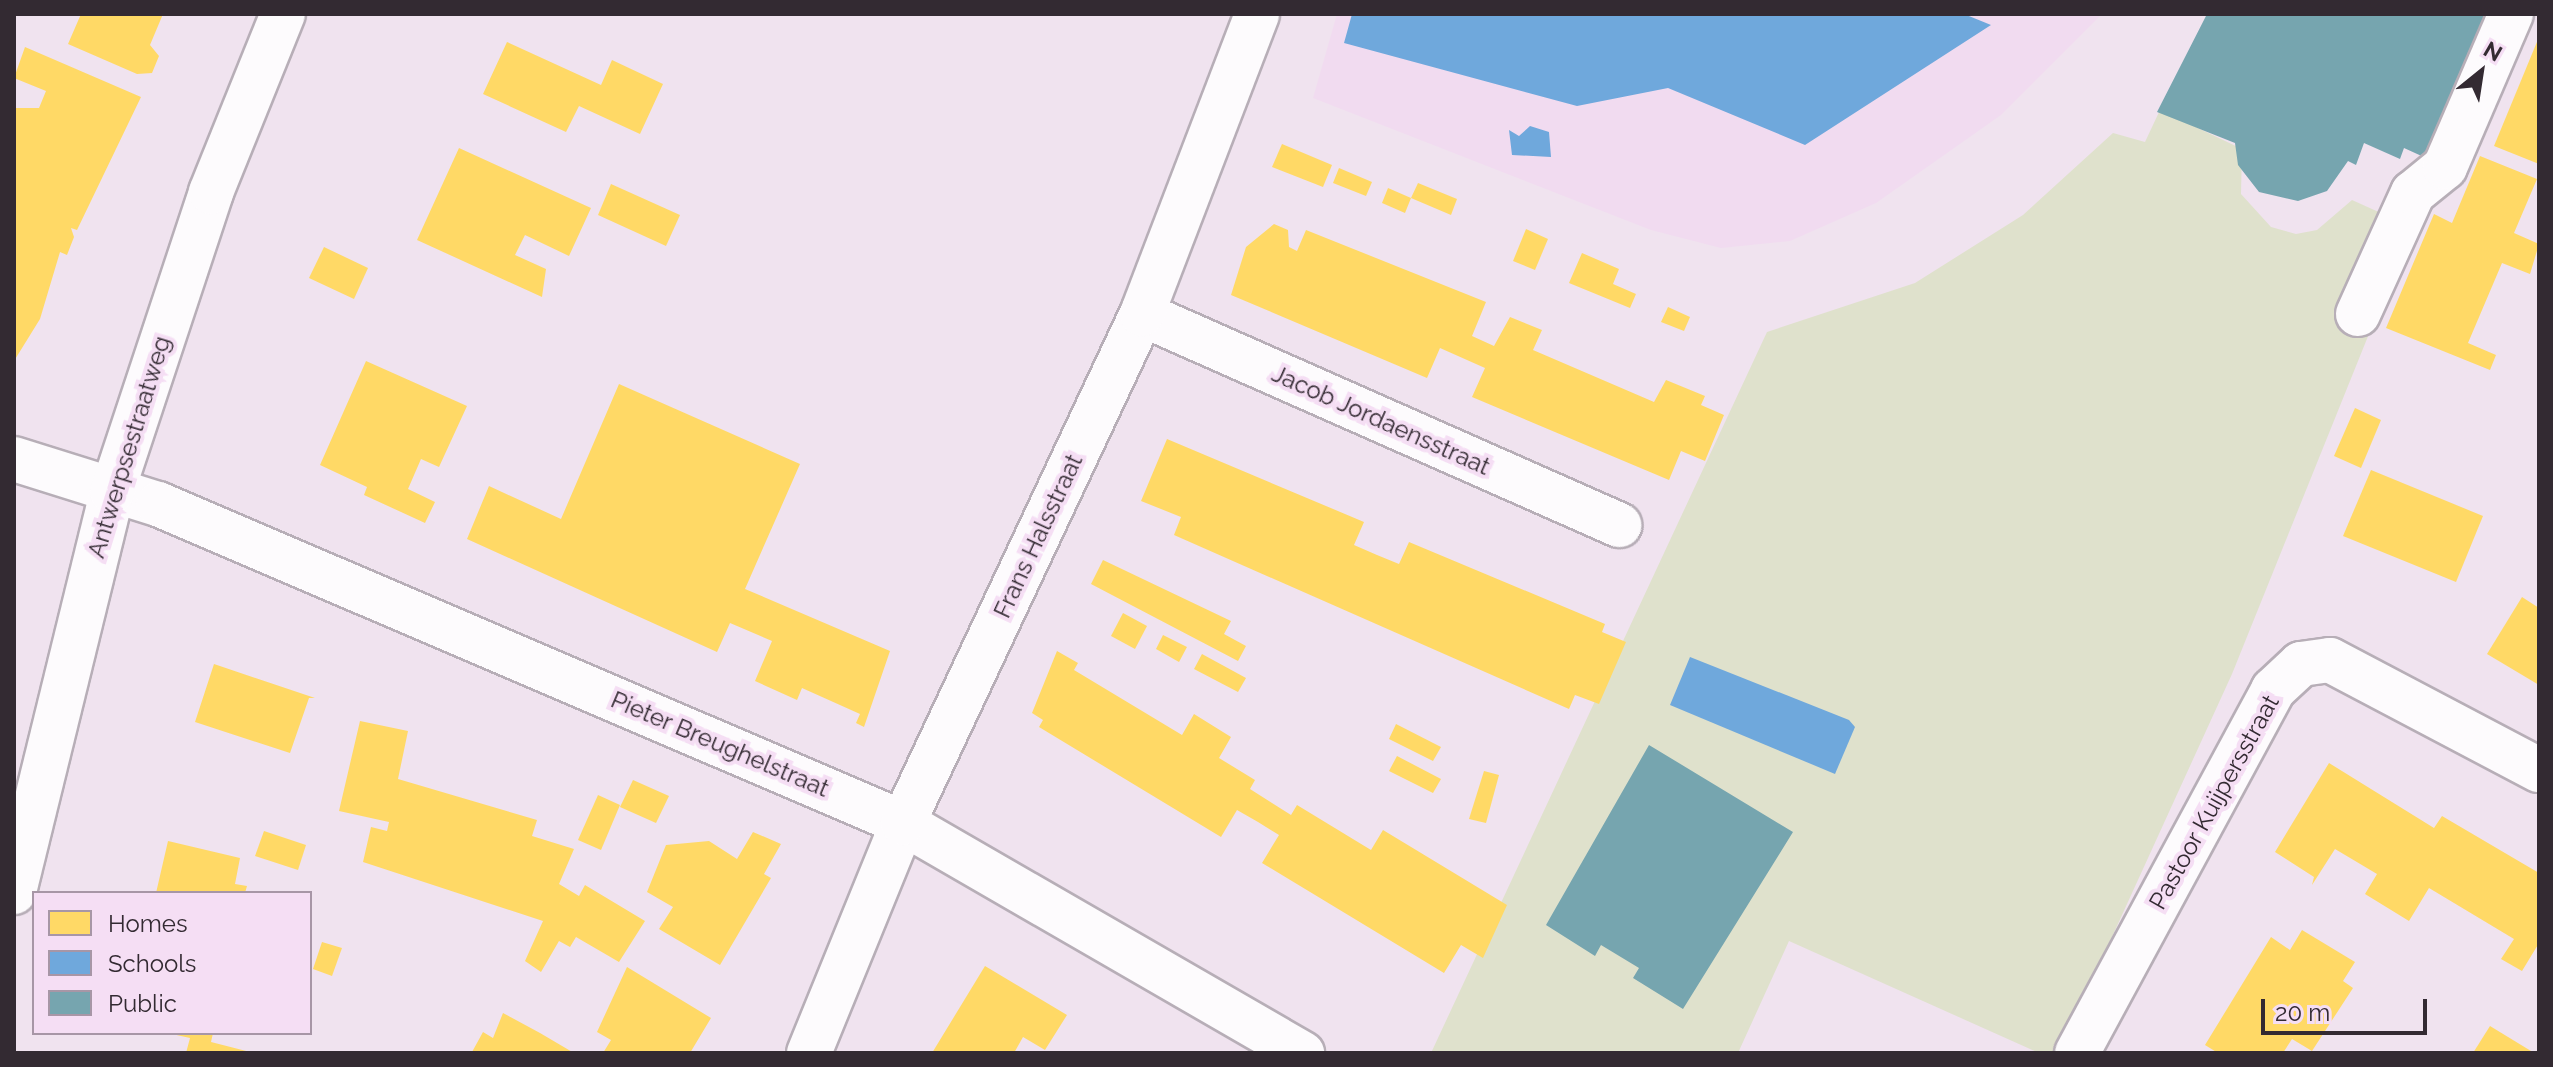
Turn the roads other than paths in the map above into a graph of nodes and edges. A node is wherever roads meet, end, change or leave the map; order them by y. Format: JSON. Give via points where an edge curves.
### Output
{"nodes":[{"id":1,"x":283,"y":14,"type":"edge"},
{"id":2,"x":1257,"y":14,"type":"edge"},
{"id":3,"x":2511,"y":14,"type":"edge"},
{"id":4,"x":1142,"y":314,"type":"junction"},
{"id":5,"x":2358,"y":314,"type":"dead end"},
{"id":6,"x":14,"y":459,"type":"edge"},
{"id":7,"x":112,"y":492,"type":"junction"},
{"id":8,"x":1619,"y":525,"type":"dead end"},
{"id":9,"x":2539,"y":770,"type":"edge"},
{"id":10,"x":903,"y":823,"type":"junction"},
{"id":11,"x":14,"y":892,"type":"edge"},
{"id":12,"x":809,"y":1053,"type":"edge"},
{"id":13,"x":1302,"y":1053,"type":"edge"},
{"id":14,"x":2077,"y":1053,"type":"edge"}],
"edges":[{"from":1,"to":7,"type":"street","name":"Antwerpsestraatweg","via":[[211,192]]},
{"from":2,"to":4,"type":"street","name":"Frans Halsstraat"},
{"from":3,"to":5,"type":"street","via":[[2445,167],[2413,193]]},
{"from":4,"to":8,"type":"street","name":"Jacob Jordaensstraat"},
{"from":4,"to":10,"type":"street","name":"Frans Halsstraat"},
{"from":6,"to":7,"type":"street","name":"Pieter Breughelstraat"},
{"from":7,"to":10,"type":"street","name":"Pieter Breughelstraat","via":[[158,504]]},
{"from":7,"to":11,"type":"street","name":"Antwerpsestraatweg"},
{"from":9,"to":14,"type":"street","name":"Pastoor Kuijpersstraat","via":[[2330,660],[2301,664],[2273,690]]},
{"from":10,"to":12,"type":"street","name":"Frans Halsstraat"},
{"from":10,"to":13,"type":"street","name":"Pieter Breughelstraat"}]}
